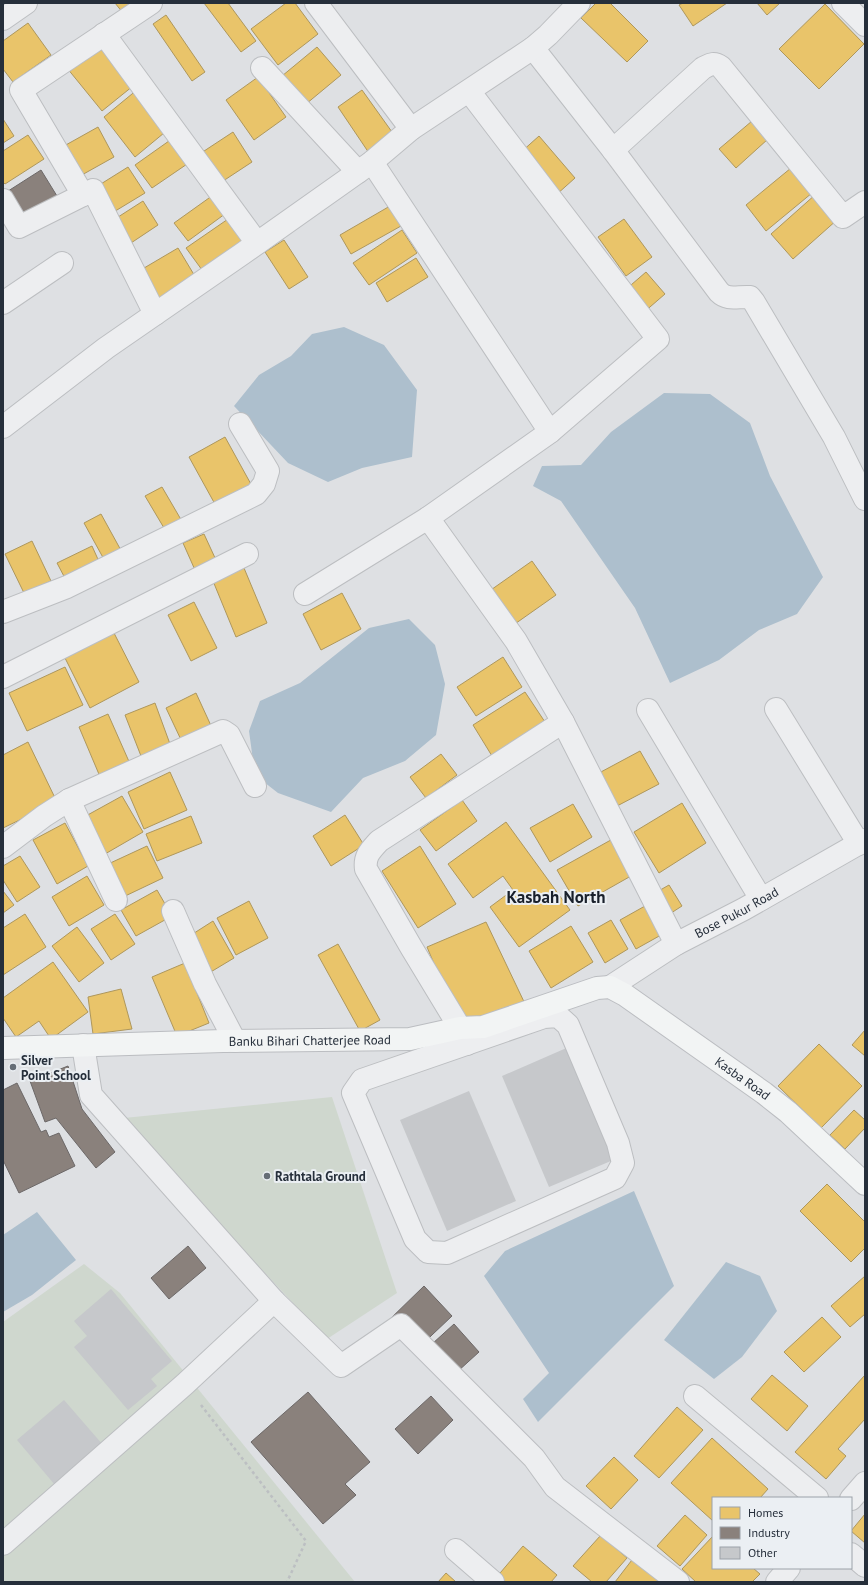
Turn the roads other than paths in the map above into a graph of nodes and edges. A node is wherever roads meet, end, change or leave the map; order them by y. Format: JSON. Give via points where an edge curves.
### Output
{"nodes":[{"id":1,"x":26,"y":3,"type":"edge"},
{"id":2,"x":150,"y":3,"type":"edge"},
{"id":3,"x":316,"y":3,"type":"edge"},
{"id":4,"x":579,"y":3,"type":"edge"},
{"id":5,"x":843,"y":3,"type":"edge"},
{"id":6,"x":3,"y":19,"type":"edge"},
{"id":7,"x":865,"y":25,"type":"edge"},
{"id":8,"x":104,"y":34,"type":"junction"},
{"id":9,"x":533,"y":48,"type":"junction"},
{"id":10,"x":262,"y":68,"type":"dead end"},
{"id":11,"x":469,"y":91,"type":"junction"},
{"id":12,"x":411,"y":129,"type":"junction"},
{"id":13,"x":613,"y":150,"type":"junction"},
{"id":14,"x":365,"y":167,"type":"junction"},
{"id":15,"x":83,"y":195,"type":"junction"},
{"id":16,"x":3,"y":200,"type":"edge"},
{"id":17,"x":865,"y":202,"type":"edge"},
{"id":18,"x":257,"y":243,"type":"junction"},
{"id":19,"x":62,"y":263,"type":"dead end"},
{"id":20,"x":3,"y":303,"type":"edge"},
{"id":21,"x":155,"y":314,"type":"junction"},
{"id":22,"x":240,"y":424,"type":"dead end"},
{"id":23,"x":3,"y":427,"type":"edge"},
{"id":24,"x":550,"y":432,"type":"junction"},
{"id":25,"x":865,"y":498,"type":"edge"},
{"id":26,"x":428,"y":518,"type":"junction"},
{"id":27,"x":247,"y":554,"type":"dead end"},
{"id":28,"x":305,"y":594,"type":"dead end"},
{"id":29,"x":3,"y":612,"type":"edge"},
{"id":30,"x":3,"y":677,"type":"edge"},
{"id":31,"x":776,"y":709,"type":"dead end"},
{"id":32,"x":648,"y":710,"type":"dead end"},
{"id":33,"x":563,"y":722,"type":"junction"},
{"id":34,"x":255,"y":786,"type":"dead end"},
{"id":35,"x":69,"y":800,"type":"junction"},
{"id":36,"x":862,"y":842,"type":"edge"},
{"id":37,"x":3,"y":847,"type":"edge"},
{"id":38,"x":761,"y":899,"type":"junction"},
{"id":39,"x":116,"y":900,"type":"dead end"},
{"id":40,"x":173,"y":911,"type":"dead end"},
{"id":41,"x":676,"y":944,"type":"junction"},
{"id":42,"x":610,"y":987,"type":"junction"},
{"id":43,"x":463,"y":1036,"type":"junction"},
{"id":44,"x":235,"y":1042,"type":"junction"},
{"id":45,"x":83,"y":1045,"type":"junction"},
{"id":46,"x":3,"y":1048,"type":"edge"},
{"id":47,"x":865,"y":1184,"type":"edge"},
{"id":48,"x":274,"y":1301,"type":"junction"},
{"id":49,"x":695,"y":1396,"type":"dead end"},
{"id":50,"x":865,"y":1483,"type":"edge"},
{"id":51,"x":816,"y":1497,"type":"edge"},
{"id":52,"x":852,"y":1497,"type":"edge"},
{"id":53,"x":3,"y":1544,"type":"edge"},
{"id":54,"x":456,"y":1550,"type":"dead end"},
{"id":55,"x":852,"y":1555,"type":"edge"},
{"id":56,"x":865,"y":1566,"type":"edge"},
{"id":57,"x":788,"y":1569,"type":"edge"},
{"id":58,"x":493,"y":1582,"type":"edge"},
{"id":59,"x":678,"y":1582,"type":"edge"},
{"id":60,"x":776,"y":1582,"type":"edge"}],
"edges":[{"from":1,"to":6,"type":"street"},
{"from":2,"to":8,"type":"street"},
{"from":3,"to":12,"type":"street"},
{"from":4,"to":9,"type":"street"},
{"from":5,"to":7,"type":"street"},
{"from":8,"to":15,"type":"street","via":[[21,90]]},
{"from":8,"to":18,"type":"street"},
{"from":9,"to":11,"type":"street"},
{"from":9,"to":13,"type":"street"},
{"from":10,"to":14,"type":"street"},
{"from":11,"to":12,"type":"street"},
{"from":11,"to":24,"type":"street","via":[[658,339]]},
{"from":12,"to":14,"type":"street"},
{"from":13,"to":17,"type":"street","via":[[703,68],[716,64],[843,217]]},
{"from":13,"to":25,"type":"street","via":[[719,292],[727,298],[750,297],[754,302],[834,437]]},
{"from":14,"to":18,"type":"street"},
{"from":14,"to":24,"type":"street"},
{"from":15,"to":16,"type":"street","via":[[19,227]]},
{"from":15,"to":21,"type":"street","via":[[93,190]]},
{"from":18,"to":21,"type":"street"},
{"from":19,"to":20,"type":"street"},
{"from":21,"to":23,"type":"street"},
{"from":22,"to":29,"type":"street","via":[[268,471],[264,484],[256,494],[67,587]]},
{"from":24,"to":26,"type":"street"},
{"from":26,"to":28,"type":"street"},
{"from":26,"to":33,"type":"street","via":[[516,641]]},
{"from":27,"to":30,"type":"street"},
{"from":31,"to":36,"type":"street"},
{"from":32,"to":38,"type":"street"},
{"from":33,"to":41,"type":"street"},
{"from":33,"to":43,"type":"street","via":[[380,841],[369,852],[365,862],[366,869]]},
{"from":34,"to":35,"type":"street","via":[[229,734],[223,731]]},
{"from":35,"to":37,"type":"street"},
{"from":35,"to":39,"type":"street"},
{"from":36,"to":38,"type":"street","name":"Bose Pukur Road"},
{"from":38,"to":41,"type":"street","name":"Bose Pukur Road"},
{"from":40,"to":44,"type":"street","via":[[205,984]]},
{"from":41,"to":42,"type":"street","name":"Bose Pukur Road"},
{"from":42,"to":43,"type":"main road","name":"Banku Bihari Chatterjee Road","via":[[597,988]]},
{"from":42,"to":47,"type":"main road","name":"Kasba Road","via":[[764,1093]]},
{"from":43,"to":43,"type":"street","via":[[362,1080],[353,1093],[415,1239],[428,1252],[447,1253],[615,1178],[624,1163],[568,1025],[558,1016]]},
{"from":43,"to":44,"type":"main road","name":"Banku Bihari Chatterjee Road"},
{"from":44,"to":45,"type":"main road","name":"Banku Bihari Chatterjee Road"},
{"from":45,"to":46,"type":"main road","name":"Banku Bihari Chatterjee Road"},
{"from":45,"to":48,"type":"street","via":[[91,1095]]},
{"from":48,"to":53,"type":"street","via":[[185,1384]]},
{"from":48,"to":59,"type":"street","via":[[341,1366],[401,1325],[534,1458],[555,1487]]},
{"from":49,"to":51,"type":"street"},
{"from":50,"to":52,"type":"street"},
{"from":54,"to":58,"type":"street"},
{"from":55,"to":56,"type":"street"},
{"from":57,"to":60,"type":"street"}]}
